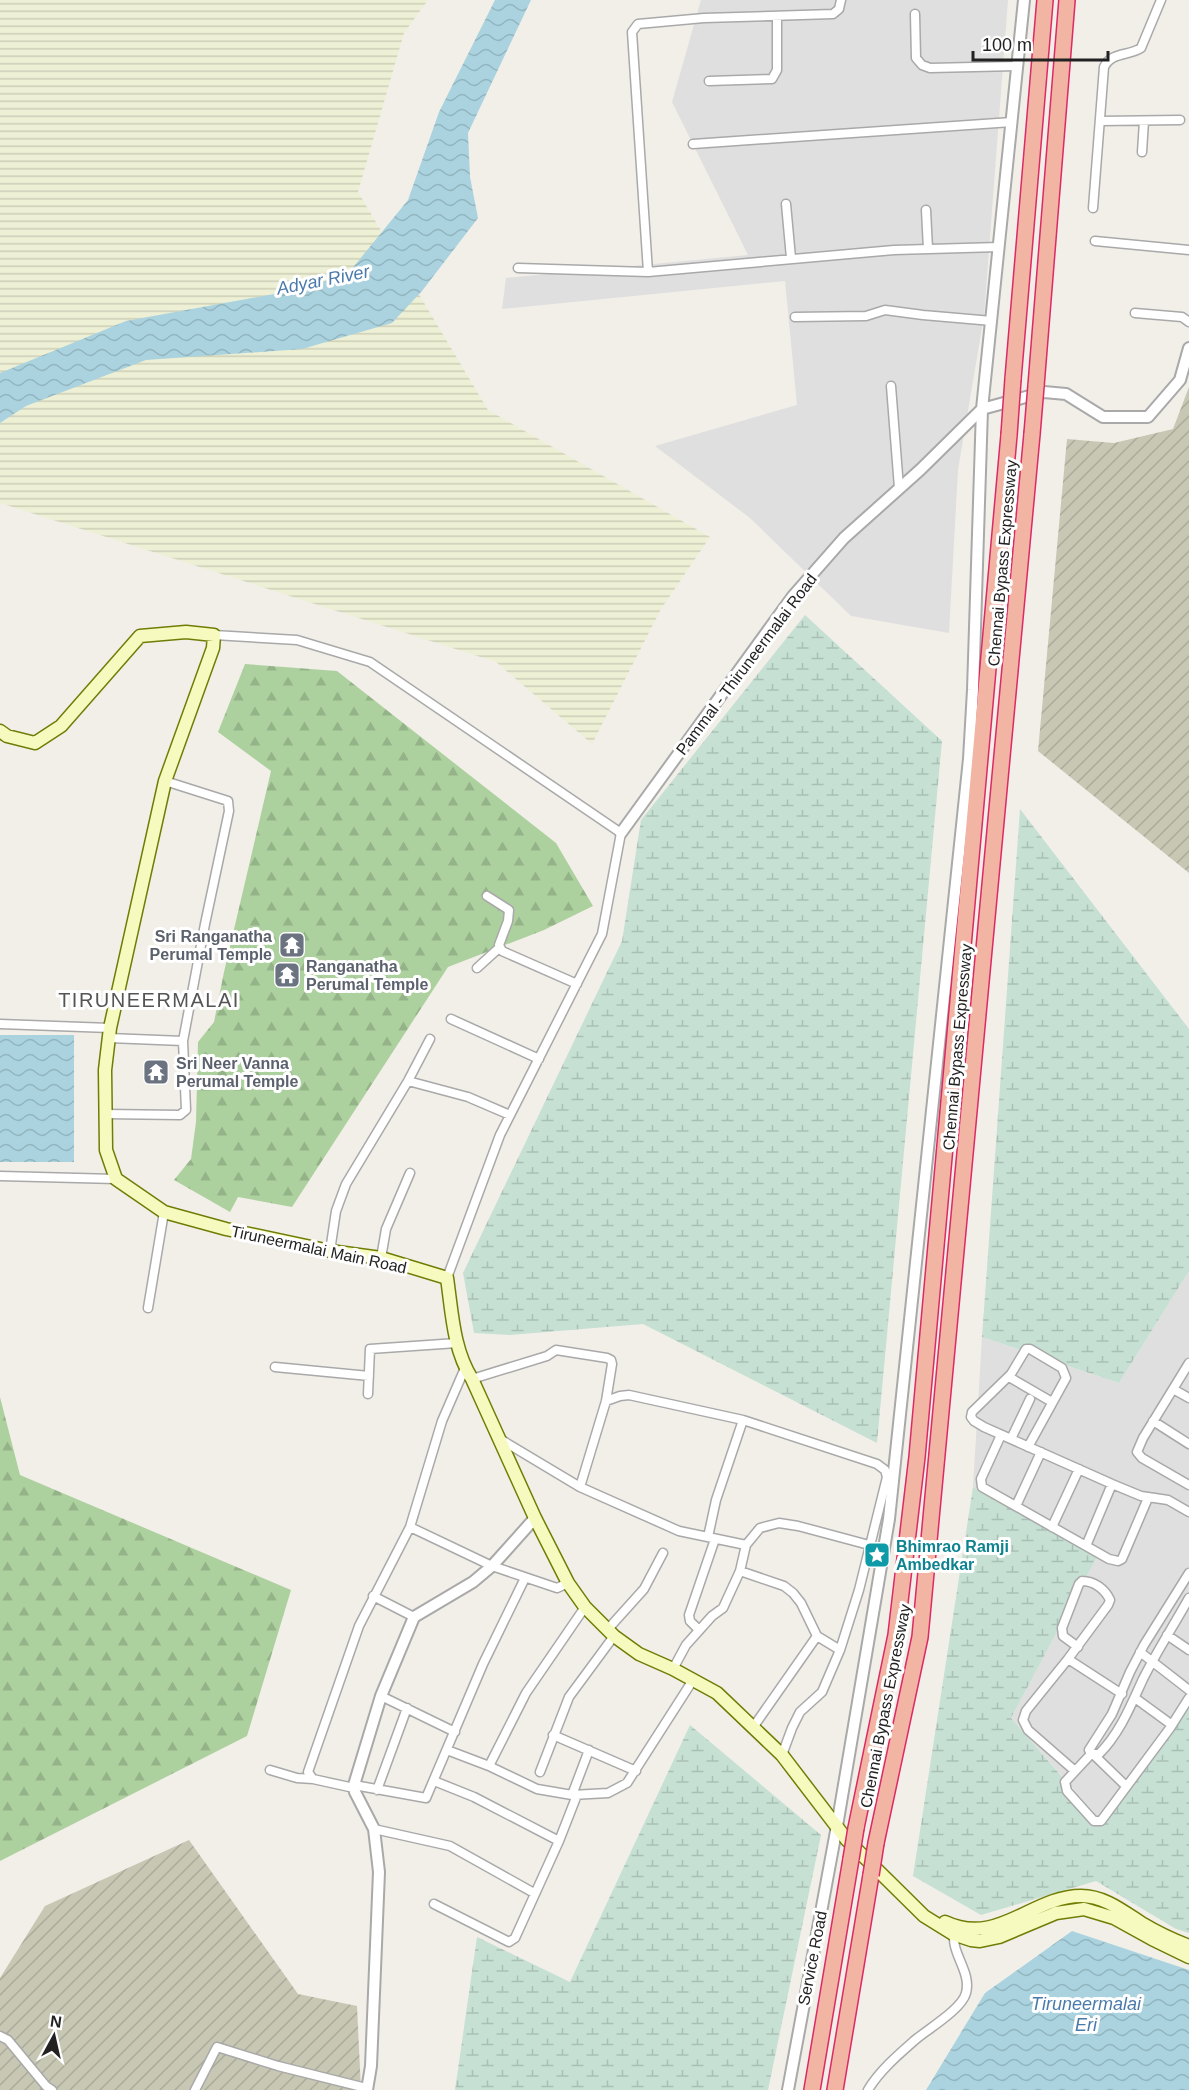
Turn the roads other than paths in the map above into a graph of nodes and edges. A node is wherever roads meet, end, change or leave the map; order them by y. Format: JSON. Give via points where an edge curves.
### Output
{"nodes":[{"id":1,"x":841,"y":0,"type":"edge"},
{"id":2,"x":1024,"y":0,"type":"edge"},
{"id":3,"x":1045,"y":0,"type":"edge"},
{"id":4,"x":1067,"y":0,"type":"edge"},
{"id":5,"x":1161,"y":0,"type":"edge"},
{"id":6,"x":915,"y":14,"type":"dead end"},
{"id":7,"x":777,"y":16,"type":"junction"},
{"id":8,"x":1017,"y":66,"type":"junction"},
{"id":9,"x":709,"y":81,"type":"dead end"},
{"id":10,"x":1180,"y":120,"type":"dead end"},
{"id":11,"x":1144,"y":121,"type":"junction"},
{"id":12,"x":1012,"y":122,"type":"junction"},
{"id":13,"x":1100,"y":122,"type":"junction"},
{"id":14,"x":693,"y":144,"type":"dead end"},
{"id":15,"x":1142,"y":152,"type":"dead end"},
{"id":16,"x":786,"y":204,"type":"dead end"},
{"id":17,"x":1093,"y":208,"type":"dead end"},
{"id":18,"x":926,"y":210,"type":"dead end"},
{"id":19,"x":1095,"y":241,"type":"dead end"},
{"id":20,"x":999,"y":247,"type":"junction"},
{"id":21,"x":928,"y":249,"type":"junction"},
{"id":22,"x":1189,"y":250,"type":"edge"},
{"id":23,"x":791,"y":258,"type":"junction"},
{"id":24,"x":518,"y":268,"type":"dead end"},
{"id":25,"x":648,"y":272,"type":"junction"},
{"id":26,"x":1135,"y":313,"type":"dead end"},
{"id":27,"x":795,"y":317,"type":"dead end"},
{"id":28,"x":992,"y":321,"type":"junction"},
{"id":29,"x":1189,"y":322,"type":"edge"},
{"id":30,"x":1189,"y":348,"type":"edge"},
{"id":31,"x":891,"y":386,"type":"dead end"},
{"id":32,"x":982,"y":409,"type":"junction"},
{"id":33,"x":899,"y":488,"type":"junction"},
{"id":34,"x":214,"y":635,"type":"junction"},
{"id":35,"x":979,"y":692,"type":"junction"},
{"id":36,"x":0,"y":730,"type":"edge"},
{"id":37,"x":974,"y":763,"type":"junction"},
{"id":38,"x":165,"y":781,"type":"junction"},
{"id":39,"x":621,"y":833,"type":"junction"},
{"id":40,"x":487,"y":896,"type":"dead end"},
{"id":41,"x":499,"y":948,"type":"junction"},
{"id":42,"x":477,"y":968,"type":"dead end"},
{"id":43,"x":577,"y":984,"type":"junction"},
{"id":44,"x":451,"y":1019,"type":"dead end"},
{"id":45,"x":0,"y":1024,"type":"edge"},
{"id":46,"x":109,"y":1033,"type":"junction"},
{"id":47,"x":430,"y":1039,"type":"dead end"},
{"id":48,"x":183,"y":1041,"type":"junction"},
{"id":49,"x":539,"y":1059,"type":"junction"},
{"id":50,"x":408,"y":1081,"type":"junction"},
{"id":51,"x":105,"y":1114,"type":"junction"},
{"id":52,"x":510,"y":1115,"type":"junction"},
{"id":53,"x":410,"y":1173,"type":"dead end"},
{"id":54,"x":0,"y":1176,"type":"edge"},
{"id":55,"x":116,"y":1179,"type":"junction"},
{"id":56,"x":164,"y":1212,"type":"junction"},
{"id":57,"x":330,"y":1251,"type":"junction"},
{"id":58,"x":381,"y":1258,"type":"junction"},
{"id":59,"x":447,"y":1278,"type":"junction"},
{"id":60,"x":148,"y":1308,"type":"dead end"},
{"id":61,"x":457,"y":1343,"type":"junction"},
{"id":62,"x":1189,"y":1363,"type":"edge"},
{"id":63,"x":275,"y":1367,"type":"dead end"},
{"id":64,"x":469,"y":1374,"type":"junction"},
{"id":65,"x":369,"y":1376,"type":"junction"},
{"id":66,"x":1009,"y":1377,"type":"junction"},
{"id":67,"x":1173,"y":1389,"type":"junction"},
{"id":68,"x":368,"y":1394,"type":"dead end"},
{"id":69,"x":1189,"y":1398,"type":"edge"},
{"id":70,"x":1030,"y":1399,"type":"dead end"},
{"id":71,"x":606,"y":1401,"type":"junction"},
{"id":72,"x":1052,"y":1402,"type":"junction"},
{"id":73,"x":743,"y":1420,"type":"junction"},
{"id":74,"x":1153,"y":1421,"type":"junction"},
{"id":75,"x":1001,"y":1435,"type":"junction"},
{"id":76,"x":497,"y":1437,"type":"junction"},
{"id":77,"x":1011,"y":1439,"type":"junction"},
{"id":78,"x":1189,"y":1444,"type":"edge"},
{"id":79,"x":1028,"y":1447,"type":"junction"},
{"id":80,"x":1041,"y":1452,"type":"junction"},
{"id":81,"x":1079,"y":1469,"type":"junction"},
{"id":82,"x":1112,"y":1484,"type":"junction"},
{"id":83,"x":1189,"y":1485,"type":"edge"},
{"id":84,"x":580,"y":1487,"type":"junction"},
{"id":85,"x":1148,"y":1498,"type":"junction"},
{"id":86,"x":1016,"y":1506,"type":"junction"},
{"id":87,"x":1189,"y":1512,"type":"edge"},
{"id":88,"x":535,"y":1518,"type":"junction"},
{"id":89,"x":410,"y":1527,"type":"junction"},
{"id":90,"x":1052,"y":1527,"type":"junction"},
{"id":91,"x":712,"y":1538,"type":"junction"},
{"id":92,"x":746,"y":1545,"type":"junction"},
{"id":93,"x":871,"y":1546,"type":"junction"},
{"id":94,"x":1086,"y":1546,"type":"junction"},
{"id":95,"x":884,"y":1549,"type":"junction"},
{"id":96,"x":663,"y":1553,"type":"dead end"},
{"id":97,"x":492,"y":1566,"type":"junction"},
{"id":98,"x":740,"y":1570,"type":"junction"},
{"id":99,"x":1189,"y":1573,"type":"edge"},
{"id":100,"x":525,"y":1578,"type":"junction"},
{"id":101,"x":568,"y":1583,"type":"junction"},
{"id":102,"x":373,"y":1596,"type":"junction"},
{"id":103,"x":1176,"y":1597,"type":"junction"},
{"id":104,"x":1188,"y":1604,"type":"edge"},
{"id":105,"x":585,"y":1607,"type":"junction"},
{"id":106,"x":414,"y":1617,"type":"junction"},
{"id":107,"x":699,"y":1630,"type":"junction"},
{"id":108,"x":611,"y":1632,"type":"junction"},
{"id":109,"x":1167,"y":1635,"type":"junction"},
{"id":110,"x":817,"y":1636,"type":"junction"},
{"id":111,"x":1077,"y":1647,"type":"junction"},
{"id":112,"x":840,"y":1650,"type":"junction"},
{"id":113,"x":1189,"y":1650,"type":"edge"},
{"id":114,"x":1140,"y":1652,"type":"junction"},
{"id":115,"x":1068,"y":1659,"type":"junction"},
{"id":116,"x":1153,"y":1661,"type":"junction"},
{"id":117,"x":673,"y":1669,"type":"junction"},
{"id":118,"x":693,"y":1680,"type":"junction"},
{"id":119,"x":1189,"y":1690,"type":"edge"},
{"id":120,"x":1122,"y":1694,"type":"junction"},
{"id":121,"x":381,"y":1696,"type":"junction"},
{"id":122,"x":1135,"y":1698,"type":"junction"},
{"id":123,"x":1189,"y":1698,"type":"edge"},
{"id":124,"x":406,"y":1708,"type":"junction"},
{"id":125,"x":1172,"y":1725,"type":"junction"},
{"id":126,"x":754,"y":1726,"type":"junction"},
{"id":127,"x":454,"y":1732,"type":"junction"},
{"id":128,"x":554,"y":1735,"type":"junction"},
{"id":129,"x":447,"y":1750,"type":"junction"},
{"id":130,"x":589,"y":1750,"type":"junction"},
{"id":131,"x":1093,"y":1754,"type":"junction"},
{"id":132,"x":782,"y":1755,"type":"junction"},
{"id":133,"x":489,"y":1766,"type":"junction"},
{"id":134,"x":270,"y":1770,"type":"dead end"},
{"id":135,"x":636,"y":1771,"type":"junction"},
{"id":136,"x":1075,"y":1771,"type":"junction"},
{"id":137,"x":540,"y":1772,"type":"dead end"},
{"id":138,"x":313,"y":1779,"type":"junction"},
{"id":139,"x":434,"y":1781,"type":"junction"},
{"id":140,"x":354,"y":1786,"type":"junction"},
{"id":141,"x":1126,"y":1786,"type":"junction"},
{"id":142,"x":377,"y":1790,"type":"junction"},
{"id":143,"x":575,"y":1795,"type":"junction"},
{"id":144,"x":837,"y":1826,"type":"junction"},
{"id":145,"x":374,"y":1829,"type":"junction"},
{"id":146,"x":559,"y":1842,"type":"junction"},
{"id":147,"x":534,"y":1893,"type":"junction"},
{"id":148,"x":434,"y":1904,"type":"dead end"},
{"id":149,"x":955,"y":1931,"type":"junction"},
{"id":150,"x":1189,"y":1946,"type":"edge"},
{"id":151,"x":1189,"y":1957,"type":"edge"},
{"id":152,"x":0,"y":2036,"type":"edge"},
{"id":153,"x":367,"y":2089,"type":"edge"},
{"id":154,"x":52,"y":2090,"type":"edge"},
{"id":155,"x":195,"y":2090,"type":"edge"},
{"id":156,"x":788,"y":2090,"type":"edge"},
{"id":157,"x":813,"y":2090,"type":"edge"},
{"id":158,"x":835,"y":2090,"type":"edge"},
{"id":159,"x":868,"y":2090,"type":"edge"}],
"edges":[{"from":1,"to":7,"type":"street","via":[[833,14]]},
{"from":2,"to":8,"type":"street"},
{"from":3,"to":35,"type":"highway","name":"Chennai Bypass Expressway","bridge":true,"via":[[1009,435]]},
{"from":4,"to":158,"type":"highway","name":"Chennai Bypass Expressway","bridge":true,"via":[[1032,434],[920,1637],[876,1843]]},
{"from":5,"to":13,"type":"street","via":[[1141,48],[1106,63]]},
{"from":6,"to":8,"type":"street","via":[[916,58],[922,65]]},
{"from":7,"to":9,"type":"street","via":[[777,70],[772,79]]},
{"from":7,"to":25,"type":"street","via":[[704,18],[634,27]]},
{"from":8,"to":12,"type":"street"},
{"from":10,"to":11,"type":"street"},
{"from":11,"to":13,"type":"street"},
{"from":11,"to":15,"type":"street"},
{"from":12,"to":14,"type":"street"},
{"from":12,"to":20,"type":"street"},
{"from":13,"to":17,"type":"street"},
{"from":16,"to":23,"type":"street"},
{"from":18,"to":21,"type":"street"},
{"from":19,"to":22,"type":"street"},
{"from":20,"to":21,"type":"street"},
{"from":20,"to":28,"type":"street"},
{"from":21,"to":23,"type":"street"},
{"from":23,"to":25,"type":"street"},
{"from":24,"to":25,"type":"street"},
{"from":26,"to":29,"type":"street","via":[[1182,317]]},
{"from":27,"to":28,"type":"street","via":[[866,316],[885,310]]},
{"from":28,"to":32,"type":"street"},
{"from":30,"to":32,"type":"street","name":"Pammal - Thiruneermalai Road","via":[[1180,380],[1149,417],[1103,417],[1066,394],[1044,392]]},
{"from":31,"to":33,"type":"street"},
{"from":32,"to":33,"type":"street","name":"Pammal - Thiruneermalai Road"},
{"from":32,"to":35,"type":"street"},
{"from":33,"to":39,"type":"street","name":"Pammal - Thiruneermalai Road","via":[[844,538],[793,596]]},
{"from":34,"to":36,"type":"main road","via":[[186,632],[140,636],[61,726],[35,743],[7,736]]},
{"from":34,"to":38,"type":"main road","via":[[213,648]]},
{"from":34,"to":39,"type":"street","via":[[297,640],[370,662]]},
{"from":35,"to":37,"type":"highway","name":"Chennai Bypass Expressway"},
{"from":37,"to":95,"type":"street","name":"Service Road"},
{"from":37,"to":157,"type":"highway","name":"Chennai Bypass Expressway","bridge":true,"via":[[917,1457],[896,1635],[856,1828]]},
{"from":38,"to":46,"type":"main road"},
{"from":38,"to":48,"type":"street","via":[[228,801],[229,811]]},
{"from":39,"to":43,"type":"street","via":[[602,934]]},
{"from":40,"to":41,"type":"street","via":[[509,910]]},
{"from":41,"to":42,"type":"street"},
{"from":41,"to":43,"type":"street"},
{"from":43,"to":49,"type":"street"},
{"from":44,"to":49,"type":"street"},
{"from":45,"to":46,"type":"street"},
{"from":46,"to":48,"type":"street"},
{"from":46,"to":51,"type":"main road"},
{"from":47,"to":50,"type":"street"},
{"from":48,"to":51,"type":"street","via":[[187,1092],[184,1114]]},
{"from":49,"to":52,"type":"street"},
{"from":50,"to":52,"type":"street","via":[[468,1097]]},
{"from":50,"to":57,"type":"street","via":[[346,1184],[336,1211]]},
{"from":51,"to":55,"type":"main road","via":[[106,1150]]},
{"from":52,"to":59,"type":"street"},
{"from":53,"to":58,"type":"street","via":[[386,1229]]},
{"from":54,"to":55,"type":"street"},
{"from":55,"to":56,"type":"main road","name":"Tiruneermalai Main Road"},
{"from":56,"to":57,"type":"main road","name":"Tiruneermalai Main Road"},
{"from":56,"to":60,"type":"street"},
{"from":57,"to":58,"type":"main road","name":"Tiruneermalai Main Road"},
{"from":58,"to":59,"type":"main road","name":"Tiruneermalai Main Road"},
{"from":59,"to":61,"type":"main road"},
{"from":61,"to":64,"type":"main road"},
{"from":61,"to":65,"type":"street","via":[[370,1349]]},
{"from":62,"to":67,"type":"street"},
{"from":63,"to":65,"type":"street"},
{"from":64,"to":71,"type":"street","via":[[547,1356],[556,1350],[607,1358],[612,1364]]},
{"from":64,"to":76,"type":"main road"},
{"from":64,"to":89,"type":"street","via":[[442,1421]]},
{"from":65,"to":68,"type":"street"},
{"from":66,"to":72,"type":"street"},
{"from":66,"to":72,"type":"street","via":[[1026,1349],[1034,1351],[1062,1368],[1065,1374]]},
{"from":66,"to":75,"type":"street","via":[[971,1417]]},
{"from":67,"to":69,"type":"street"},
{"from":67,"to":74,"type":"street"},
{"from":70,"to":77,"type":"street"},
{"from":71,"to":73,"type":"street","via":[[629,1395]]},
{"from":71,"to":84,"type":"street"},
{"from":72,"to":79,"type":"street"},
{"from":73,"to":91,"type":"street","via":[[716,1500]]},
{"from":73,"to":93,"type":"street","via":[[877,1464],[885,1470],[887,1478]]},
{"from":74,"to":78,"type":"street"},
{"from":74,"to":83,"type":"street","via":[[1138,1447],[1139,1455]]},
{"from":75,"to":77,"type":"street"},
{"from":75,"to":86,"type":"street","via":[[980,1484]]},
{"from":76,"to":84,"type":"street"},
{"from":76,"to":88,"type":"main road"},
{"from":77,"to":79,"type":"street"},
{"from":79,"to":80,"type":"street"},
{"from":80,"to":81,"type":"street"},
{"from":80,"to":86,"type":"street"},
{"from":81,"to":82,"type":"street"},
{"from":81,"to":90,"type":"street"},
{"from":82,"to":85,"type":"street"},
{"from":82,"to":94,"type":"street"},
{"from":84,"to":91,"type":"street","via":[[679,1531]]},
{"from":85,"to":87,"type":"street","via":[[1162,1498]]},
{"from":85,"to":94,"type":"street","via":[[1122,1558],[1109,1559]]},
{"from":86,"to":90,"type":"street"},
{"from":88,"to":97,"type":"street"},
{"from":88,"to":101,"type":"main road"},
{"from":89,"to":97,"type":"street"},
{"from":89,"to":102,"type":"street"},
{"from":90,"to":94,"type":"street"},
{"from":91,"to":92,"type":"street"},
{"from":91,"to":107,"type":"street","via":[[689,1615]]},
{"from":92,"to":93,"type":"street","via":[[760,1528],[779,1523]]},
{"from":92,"to":98,"type":"street"},
{"from":93,"to":95,"type":"street"},
{"from":93,"to":112,"type":"street"},
{"from":95,"to":144,"type":"street","name":"Service Road"},
{"from":96,"to":108,"type":"street","via":[[644,1589]]},
{"from":97,"to":100,"type":"street"},
{"from":97,"to":106,"type":"street"},
{"from":98,"to":107,"type":"street","via":[[723,1608]]},
{"from":98,"to":110,"type":"street","via":[[793,1593]]},
{"from":99,"to":103,"type":"street"},
{"from":100,"to":101,"type":"street","via":[[557,1588]]},
{"from":100,"to":127,"type":"street"},
{"from":101,"to":105,"type":"main road"},
{"from":102,"to":106,"type":"street"},
{"from":102,"to":138,"type":"street","via":[[308,1772]]},
{"from":103,"to":104,"type":"street"},
{"from":103,"to":114,"type":"street"},
{"from":104,"to":109,"type":"street"},
{"from":105,"to":108,"type":"main road"},
{"from":105,"to":133,"type":"street","via":[[526,1693]]},
{"from":106,"to":121,"type":"street"},
{"from":107,"to":117,"type":"street"},
{"from":108,"to":117,"type":"main road","via":[[639,1654]]},
{"from":108,"to":128,"type":"street","via":[[569,1697]]},
{"from":109,"to":113,"type":"street"},
{"from":109,"to":116,"type":"street"},
{"from":110,"to":112,"type":"street"},
{"from":110,"to":126,"type":"street"},
{"from":111,"to":111,"type":"street","via":[[1110,1600],[1105,1591],[1087,1581],[1079,1584],[1062,1628],[1063,1636]]},
{"from":111,"to":115,"type":"street"},
{"from":112,"to":132,"type":"street","via":[[822,1692],[800,1712]]},
{"from":114,"to":116,"type":"street"},
{"from":114,"to":120,"type":"street"},
{"from":115,"to":120,"type":"street"},
{"from":115,"to":136,"type":"street","via":[[1023,1720],[1028,1730]]},
{"from":116,"to":119,"type":"street"},
{"from":116,"to":122,"type":"street"},
{"from":117,"to":118,"type":"main road"},
{"from":118,"to":126,"type":"main road","via":[[717,1693]]},
{"from":118,"to":135,"type":"street"},
{"from":120,"to":131,"type":"street","via":[[1089,1750]]},
{"from":121,"to":124,"type":"street"},
{"from":121,"to":140,"type":"street"},
{"from":122,"to":125,"type":"street"},
{"from":122,"to":131,"type":"street","via":[[1103,1750]]},
{"from":123,"to":125,"type":"street"},
{"from":124,"to":127,"type":"street"},
{"from":124,"to":142,"type":"street"},
{"from":125,"to":141,"type":"street"},
{"from":126,"to":132,"type":"main road"},
{"from":127,"to":129,"type":"street"},
{"from":128,"to":130,"type":"street"},
{"from":128,"to":137,"type":"street"},
{"from":129,"to":133,"type":"street"},
{"from":129,"to":139,"type":"street"},
{"from":130,"to":135,"type":"street"},
{"from":130,"to":143,"type":"street"},
{"from":131,"to":136,"type":"street"},
{"from":131,"to":141,"type":"street"},
{"from":132,"to":144,"type":"main road"},
{"from":133,"to":143,"type":"street","via":[[537,1789]]},
{"from":134,"to":138,"type":"street"},
{"from":135,"to":143,"type":"street","via":[[627,1783],[608,1793]]},
{"from":136,"to":141,"type":"street","via":[[1065,1782],[1067,1791],[1095,1821],[1101,1821]]},
{"from":138,"to":140,"type":"street"},
{"from":139,"to":142,"type":"street","via":[[426,1798]]},
{"from":139,"to":146,"type":"street","via":[[474,1797]]},
{"from":140,"to":142,"type":"street"},
{"from":140,"to":145,"type":"street"},
{"from":143,"to":146,"type":"street"},
{"from":144,"to":149,"type":"main road","via":[[865,1848],[928,1912]]},
{"from":144,"to":156,"type":"street","name":"Service Road"},
{"from":145,"to":147,"type":"street","via":[[450,1846]]},
{"from":145,"to":153,"type":"street","via":[[379,1872]]},
{"from":146,"to":147,"type":"street"},
{"from":147,"to":148,"type":"street","via":[[518,1933],[509,1942]]},
{"from":149,"to":150,"type":"main road","via":[[987,1928],[1061,1900],[1083,1896],[1112,1904],[1155,1931]]},
{"from":149,"to":151,"type":"main road","via":[[970,1940],[989,1940],[1056,1913],[1084,1909],[1114,1918]]},
{"from":149,"to":159,"type":"street","via":[[954,1942],[967,1980],[966,1995],[903,2050]]},
{"from":152,"to":154,"type":"street"},
{"from":153,"to":155,"type":"street","via":[[218,2048]]}]}
